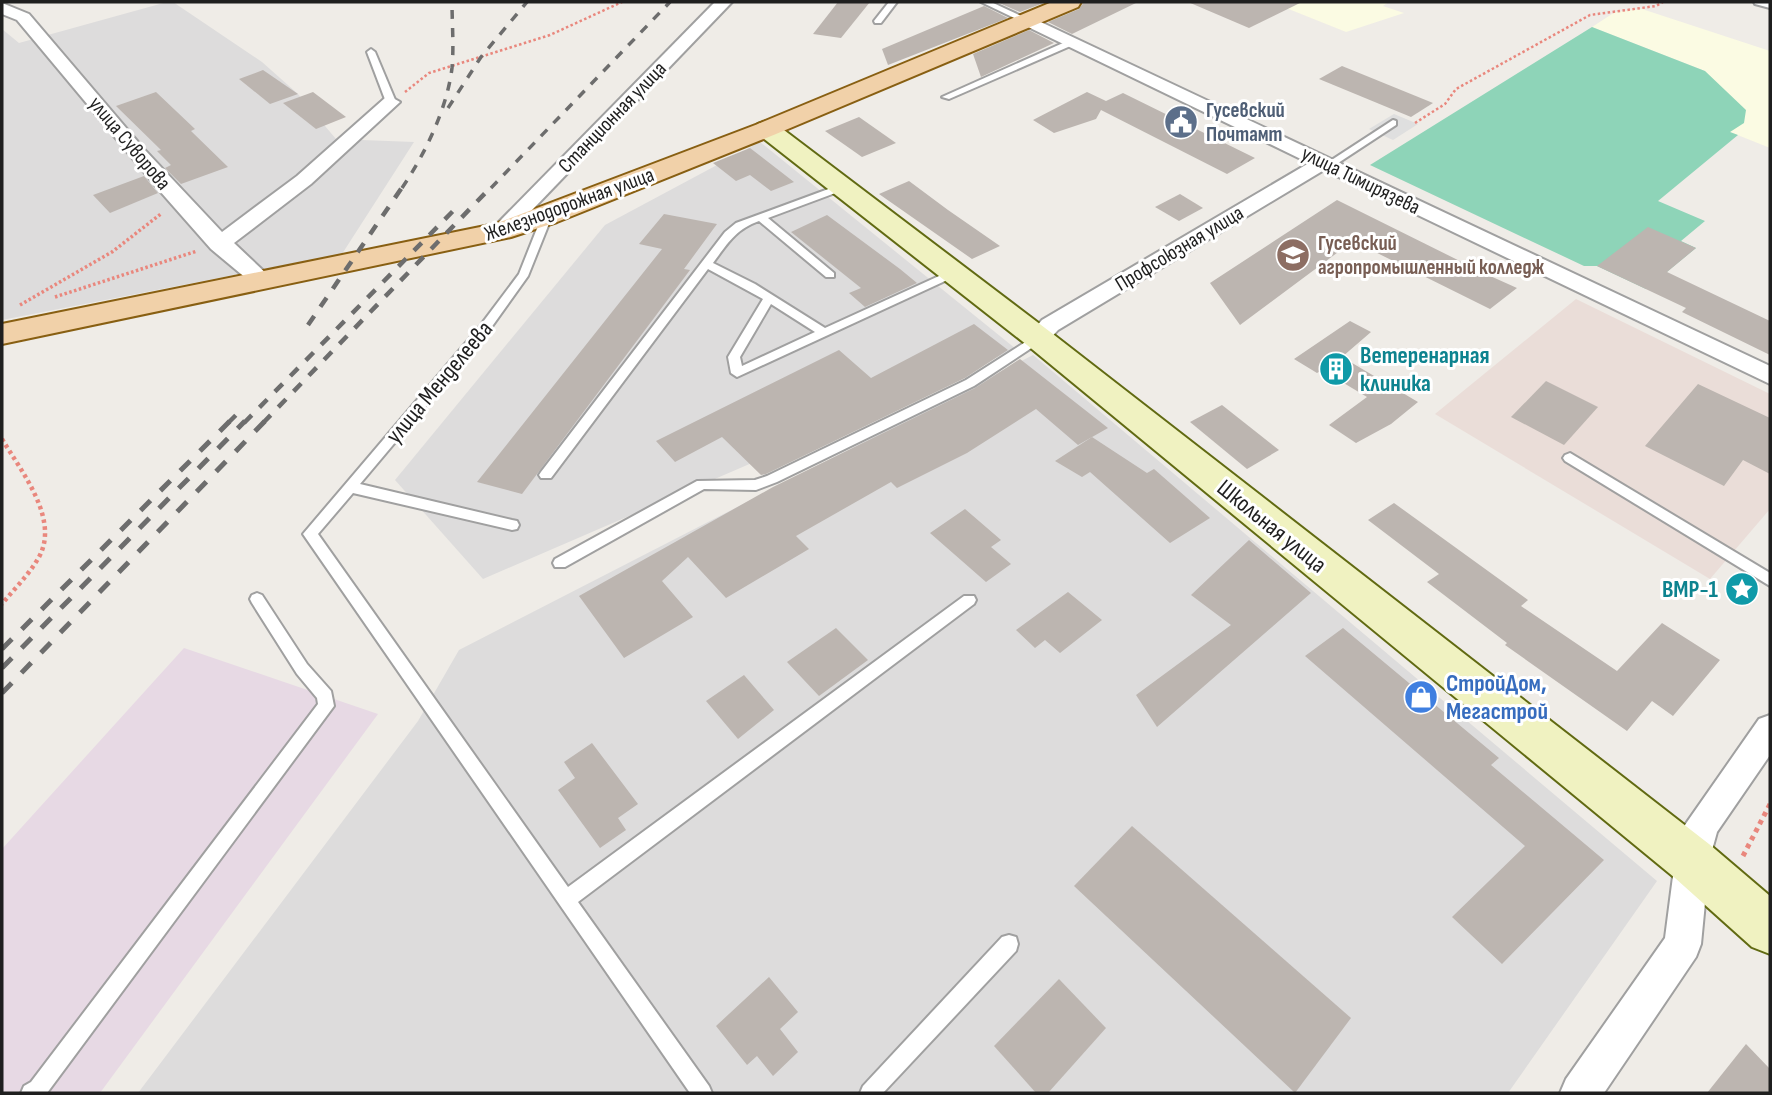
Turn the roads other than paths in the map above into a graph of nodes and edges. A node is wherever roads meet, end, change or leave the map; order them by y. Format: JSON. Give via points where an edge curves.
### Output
{"nodes":[{"id":1,"x":724,"y":2,"type":"edge"},
{"id":2,"x":893,"y":2,"type":"edge"},
{"id":3,"x":985,"y":2,"type":"edge"},
{"id":4,"x":1070,"y":2,"type":"edge"},
{"id":5,"x":1758,"y":2,"type":"edge"},
{"id":6,"x":1770,"y":6,"type":"edge"},
{"id":7,"x":2,"y":8,"type":"edge"},
{"id":8,"x":878,"y":21,"type":"dead end"},
{"id":9,"x":1028,"y":21,"type":"junction"},
{"id":10,"x":1072,"y":42,"type":"junction"},
{"id":11,"x":371,"y":52,"type":"dead end"},
{"id":12,"x":946,"y":97,"type":"dead end"},
{"id":13,"x":391,"y":102,"type":"joint"},
{"id":14,"x":1393,"y":123,"type":"dead end"},
{"id":15,"x":767,"y":130,"type":"junction"},
{"id":16,"x":1327,"y":164,"type":"junction"},
{"id":17,"x":842,"y":187,"type":"junction"},
{"id":18,"x":547,"y":216,"type":"junction"},
{"id":19,"x":760,"y":217,"type":"junction"},
{"id":20,"x":501,"y":231,"type":"junction"},
{"id":21,"x":219,"y":244,"type":"junction"},
{"id":22,"x":706,"y":264,"type":"junction"},
{"id":23,"x":954,"y":273,"type":"junction"},
{"id":24,"x":830,"y":275,"type":"dead end"},
{"id":25,"x":261,"y":279,"type":"junction"},
{"id":26,"x":769,"y":298,"type":"junction"},
{"id":27,"x":10,"y":318,"type":"edge"},
{"id":28,"x":824,"y":333,"type":"junction"},
{"id":29,"x":1038,"y":338,"type":"junction"},
{"id":30,"x":1770,"y":376,"type":"edge"},
{"id":31,"x":1570,"y":458,"type":"dead end"},
{"id":32,"x":546,"y":475,"type":"dead end"},
{"id":33,"x":350,"y":487,"type":"junction"},
{"id":34,"x":512,"y":525,"type":"dead end"},
{"id":35,"x":560,"y":563,"type":"dead end"},
{"id":36,"x":1770,"y":580,"type":"edge"},
{"id":37,"x":257,"y":599,"type":"dead end"},
{"id":38,"x":969,"y":600,"type":"dead end"},
{"id":39,"x":1770,"y":729,"type":"edge"},
{"id":40,"x":1692,"y":861,"type":"junction"},
{"id":41,"x":566,"y":900,"type":"junction"},
{"id":42,"x":1770,"y":929,"type":"edge"},
{"id":43,"x":1009,"y":944,"type":"dead end"},
{"id":44,"x":31,"y":1093,"type":"edge"},
{"id":45,"x":702,"y":1093,"type":"edge"},
{"id":46,"x":870,"y":1093,"type":"edge"},
{"id":47,"x":1580,"y":1093,"type":"edge"}],
"edges":[{"from":1,"to":20,"type":"street","name":"Станционная улица"},
{"from":2,"to":8,"type":"lane"},
{"from":3,"to":9,"type":"lane"},
{"from":4,"to":9,"type":"main road","name":"Железнодорожная улица"},
{"from":5,"to":6,"type":"lane"},
{"from":7,"to":21,"type":"street","name":"улица Суворова","via":[[23,17]]},
{"from":9,"to":10,"type":"street","name":"улица Тимирязева"},
{"from":9,"to":15,"type":"main road","name":"Железнодорожная улица"},
{"from":10,"to":12,"type":"lane"},
{"from":10,"to":16,"type":"street","name":"улица Тимирязева"},
{"from":11,"to":13,"type":"lane"},
{"from":13,"to":21,"type":"street","via":[[304,180]]},
{"from":14,"to":16,"type":"lane"},
{"from":15,"to":17,"type":"main road","name":"Школьная улица"},
{"from":15,"to":18,"type":"main road","name":"Железнодорожная улица"},
{"from":16,"to":29,"type":"street","name":"Профсоюзная улица","via":[[1050,325]]},
{"from":16,"to":30,"type":"street","name":"улица Тимирязева"},
{"from":17,"to":19,"type":"lane"},
{"from":17,"to":23,"type":"main road","name":"Школьная улица"},
{"from":18,"to":20,"type":"main road","name":"Железнодорожная улица"},
{"from":18,"to":33,"type":"lane","name":"улица Менделеева","via":[[524,274],[484,329]]},
{"from":19,"to":22,"type":"lane","via":[[729,234]]},
{"from":19,"to":24,"type":"lane"},
{"from":20,"to":25,"type":"main road","name":"Железнодорожная улица"},
{"from":21,"to":25,"type":"street","name":"улица Суворова"},
{"from":22,"to":26,"type":"lane"},
{"from":22,"to":32,"type":"lane"},
{"from":23,"to":28,"type":"lane"},
{"from":23,"to":29,"type":"main road","name":"Школьная улица"},
{"from":25,"to":27,"type":"main road","name":"Железнодорожная улица"},
{"from":26,"to":28,"type":"lane"},
{"from":26,"to":28,"type":"lane","via":[[734,358],[737,373]]},
{"from":29,"to":35,"type":"lane","via":[[970,383],[772,479],[756,485],[702,484]]},
{"from":29,"to":40,"type":"main road","name":"Школьная улица"},
{"from":31,"to":36,"type":"lane"},
{"from":33,"to":34,"type":"lane"},
{"from":33,"to":41,"type":"lane","name":"улица Менделеева","via":[[310,534]]},
{"from":37,"to":44,"type":"lane","via":[[325,696],[326,706]]},
{"from":38,"to":41,"type":"lane"},
{"from":39,"to":40,"type":"street","via":[[1702,825]]},
{"from":40,"to":42,"type":"main road","name":"Школьная улица"},
{"from":40,"to":47,"type":"street","via":[[1683,944]]},
{"from":41,"to":45,"type":"lane"},
{"from":43,"to":46,"type":"lane"}]}
